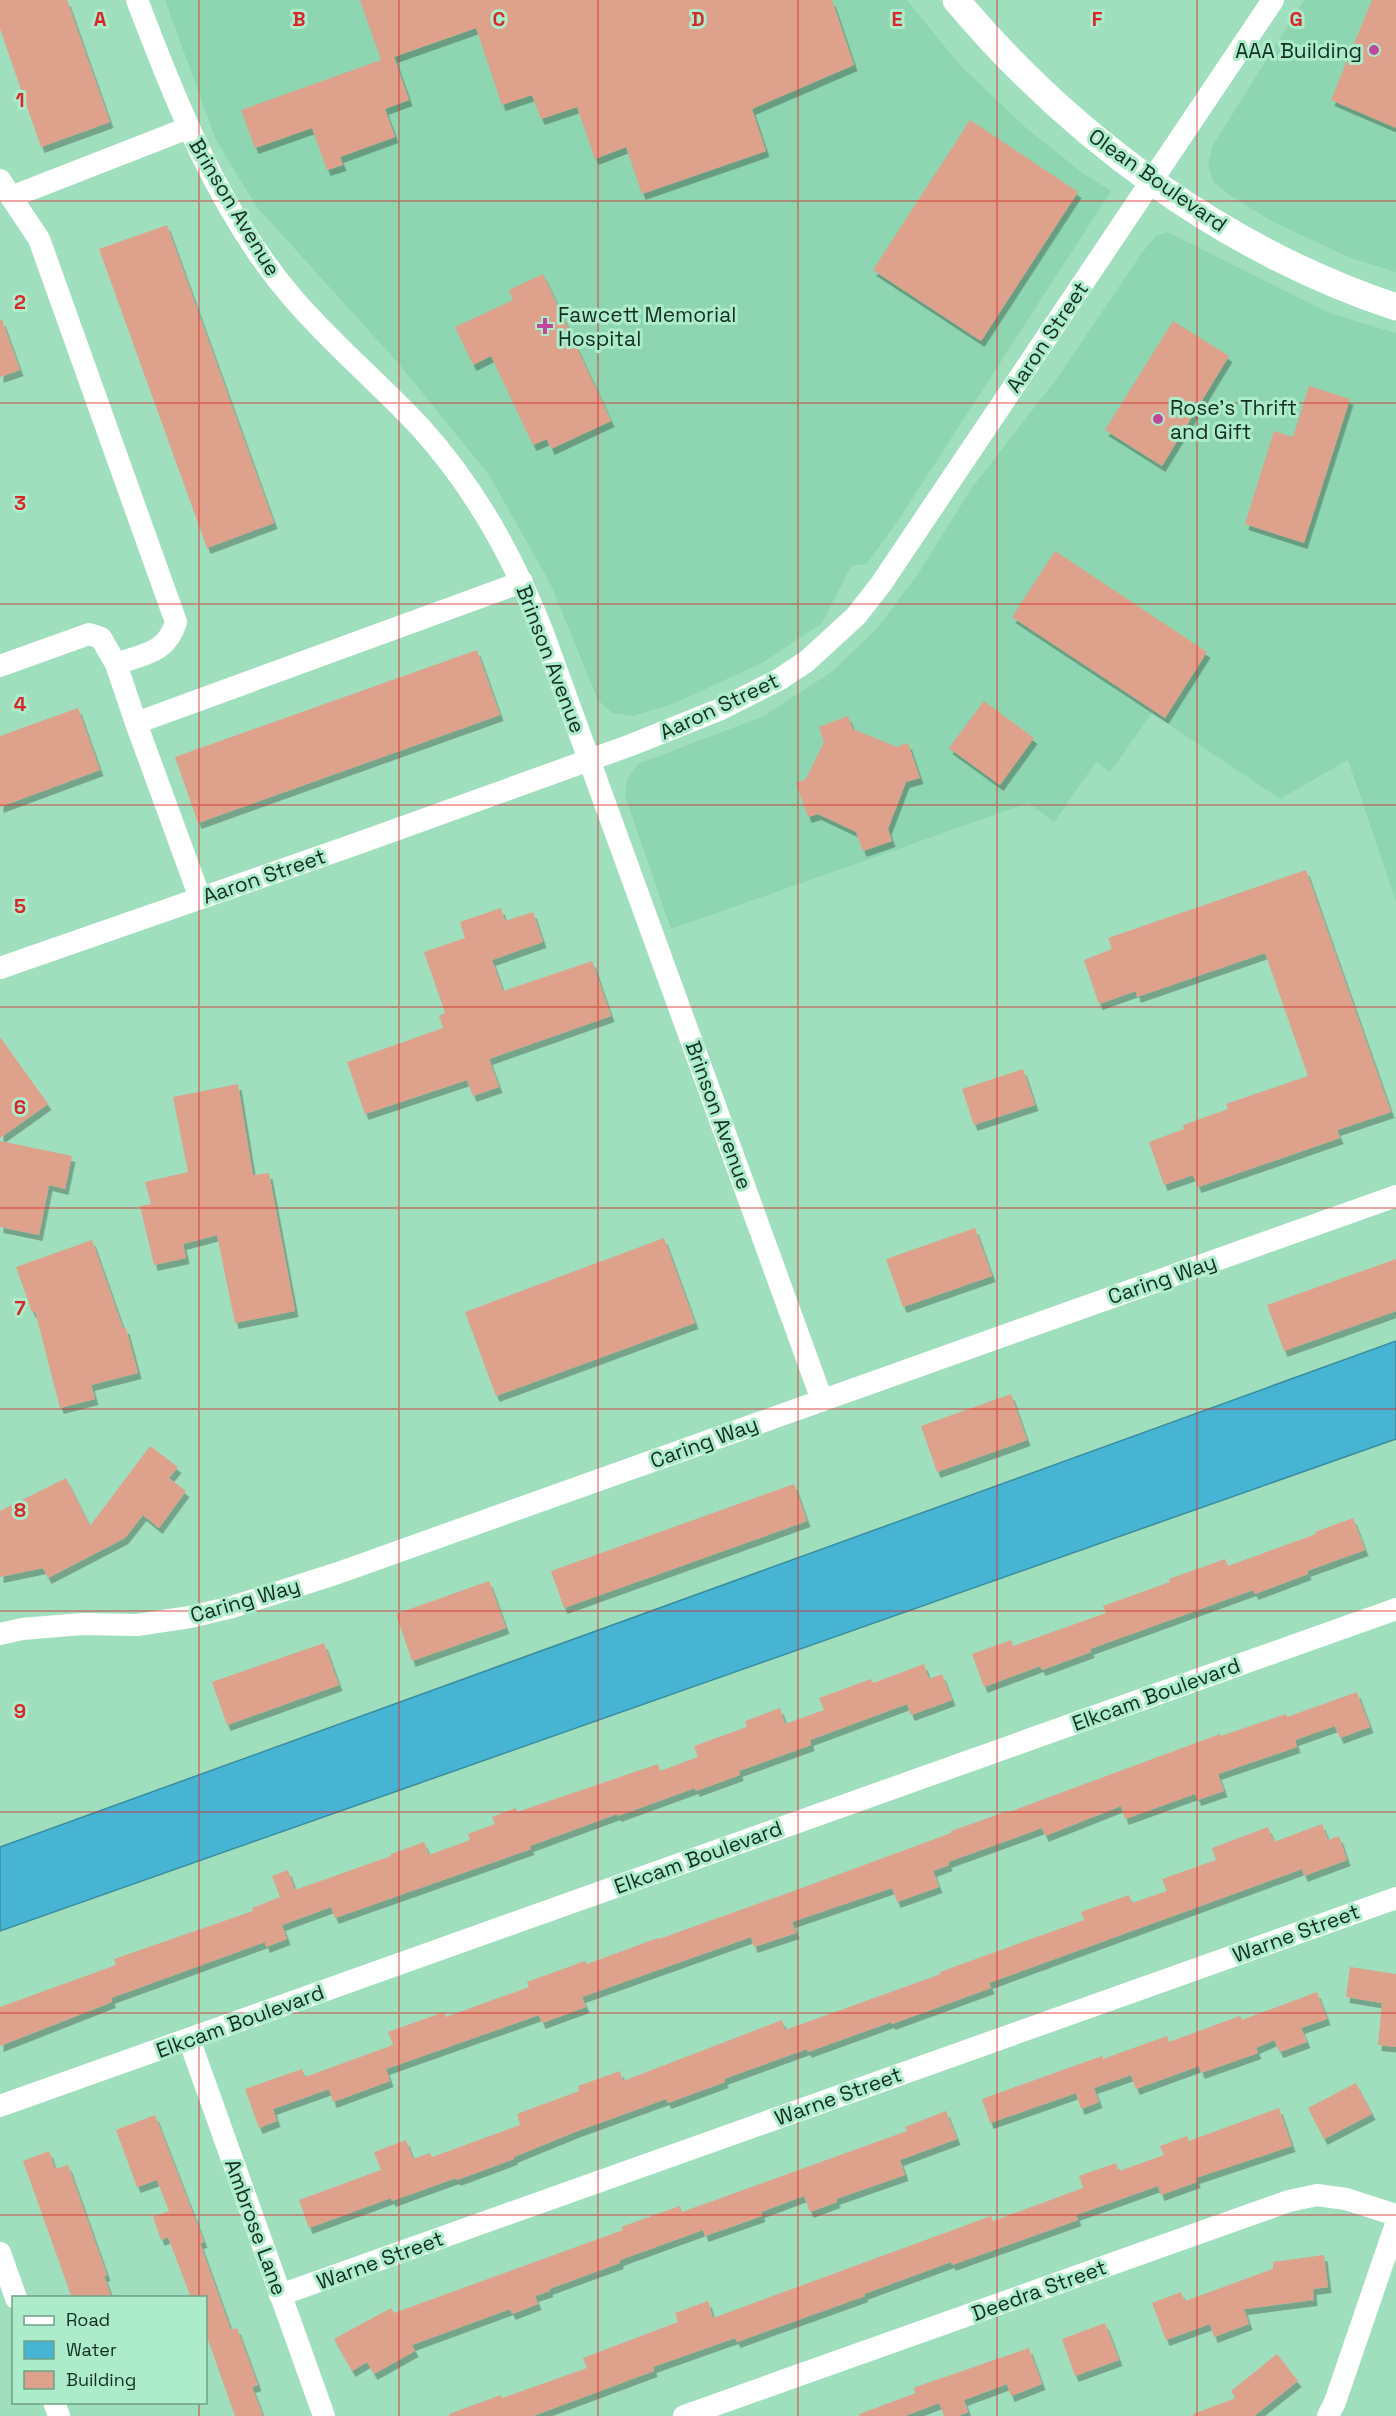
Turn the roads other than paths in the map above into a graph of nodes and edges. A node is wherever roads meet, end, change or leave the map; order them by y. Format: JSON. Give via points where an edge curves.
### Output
{"nodes":[{"id":1,"x":136,"y":0,"type":"edge"},
{"id":2,"x":956,"y":0,"type":"edge"},
{"id":3,"x":1273,"y":0,"type":"edge"},
{"id":4,"x":188,"y":128,"type":"junction"},
{"id":5,"x":1152,"y":182,"type":"junction"},
{"id":6,"x":6,"y":188,"type":"edge"},
{"id":7,"x":1396,"y":307,"type":"edge"},
{"id":8,"x":522,"y":582,"type":"junction"},
{"id":9,"x":116,"y":664,"type":"junction"},
{"id":10,"x":0,"y":666,"type":"edge"},
{"id":11,"x":136,"y":723,"type":"junction"},
{"id":12,"x":589,"y":760,"type":"junction"},
{"id":13,"x":200,"y":898,"type":"junction"},
{"id":14,"x":0,"y":968,"type":"edge"},
{"id":15,"x":1396,"y":1196,"type":"edge"},
{"id":16,"x":822,"y":1400,"type":"junction"},
{"id":17,"x":1396,"y":1609,"type":"edge"},
{"id":18,"x":0,"y":1634,"type":"edge"},
{"id":19,"x":1396,"y":1898,"type":"edge"},
{"id":20,"x":189,"y":2039,"type":"junction"},
{"id":21,"x":0,"y":2106,"type":"edge"},
{"id":22,"x":1396,"y":2215,"type":"edge"},
{"id":23,"x":1396,"y":2224,"type":"edge"},
{"id":24,"x":0,"y":2253,"type":"edge"},
{"id":25,"x":280,"y":2295,"type":"junction"},
{"id":26,"x":15,"y":2296,"type":"edge"},
{"id":27,"x":324,"y":2416,"type":"edge"},
{"id":28,"x":684,"y":2416,"type":"edge"},
{"id":29,"x":1328,"y":2416,"type":"edge"}],
"edges":[{"from":1,"to":4,"type":"street","name":"Brinson Avenue"},
{"from":2,"to":5,"type":"street","name":"Olean Boulevard","via":[[1041,92]]},
{"from":3,"to":5,"type":"street","name":"Aaron Street"},
{"from":4,"to":6,"type":"street"},
{"from":4,"to":8,"type":"street","name":"Brinson Avenue","via":[[256,250],[291,296],[444,456],[490,521]]},
{"from":5,"to":7,"type":"street","name":"Olean Boulevard","via":[[1243,239],[1307,271]]},
{"from":5,"to":12,"type":"street","name":"Aaron Street","via":[[856,616],[807,661],[750,696]]},
{"from":6,"to":9,"type":"street","via":[[39,239],[176,622],[172,636],[162,647]]},
{"from":8,"to":11,"type":"street"},
{"from":8,"to":12,"type":"street","name":"Brinson Avenue"},
{"from":9,"to":10,"type":"street","via":[[101,638],[89,634]]},
{"from":9,"to":11,"type":"street"},
{"from":11,"to":13,"type":"street"},
{"from":12,"to":13,"type":"street","name":"Aaron Street"},
{"from":12,"to":16,"type":"street","name":"Brinson Avenue"},
{"from":13,"to":14,"type":"street","name":"Aaron Street"},
{"from":15,"to":16,"type":"street","name":"Caring Way"},
{"from":16,"to":18,"type":"street","name":"Caring Way","via":[[232,1608],[137,1625],[82,1624]]},
{"from":17,"to":20,"type":"street","name":"Elkcam Boulevard"},
{"from":19,"to":25,"type":"street","name":"Warne Street"},
{"from":20,"to":21,"type":"street","name":"Elkcam Boulevard"},
{"from":20,"to":25,"type":"street","name":"Ambrose Lane"},
{"from":22,"to":28,"type":"street","name":"Deedra Street","via":[[1346,2199],[1317,2195],[1288,2201]]},
{"from":23,"to":29,"type":"street"},
{"from":24,"to":26,"type":"street"},
{"from":25,"to":27,"type":"street","name":"Ambrose Lane"}]}
